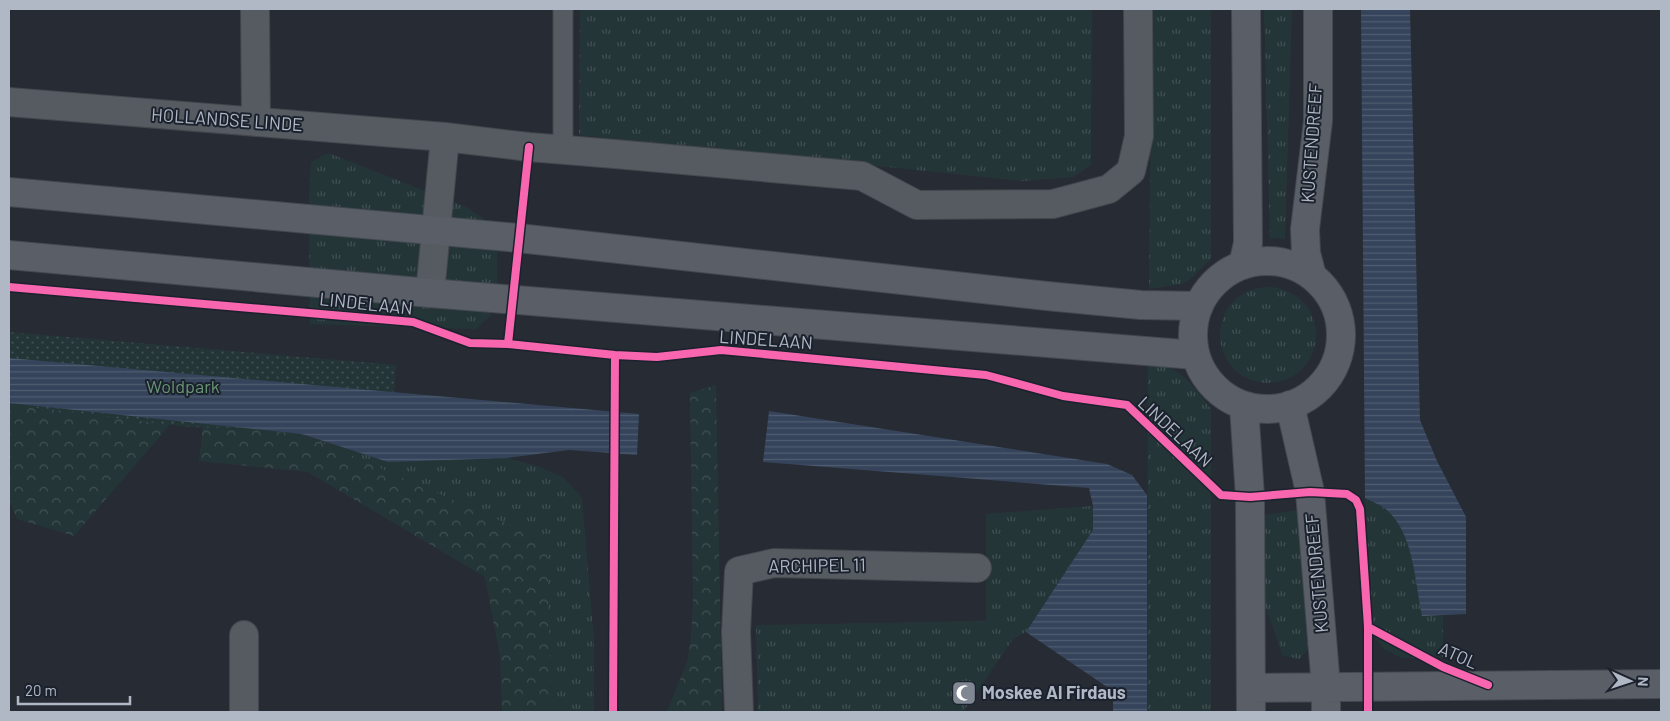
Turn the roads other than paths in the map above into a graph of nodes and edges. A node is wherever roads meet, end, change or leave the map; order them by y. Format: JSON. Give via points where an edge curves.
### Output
{"nodes":[{"id":1,"x":255,"y":9,"type":"edge"},
{"id":2,"x":564,"y":9,"type":"edge"},
{"id":3,"x":1138,"y":9,"type":"edge"},
{"id":4,"x":1246,"y":9,"type":"edge"},
{"id":5,"x":1318,"y":9,"type":"edge"},
{"id":6,"x":9,"y":102,"type":"edge"},
{"id":7,"x":256,"y":122,"type":"junction"},
{"id":8,"x":445,"y":137,"type":"junction"},
{"id":9,"x":563,"y":150,"type":"junction"},
{"id":10,"x":9,"y":192,"type":"edge"},
{"id":11,"x":436,"y":230,"type":"junction"},
{"id":12,"x":9,"y":255,"type":"edge"},
{"id":13,"x":1243,"y":265,"type":"junction"},
{"id":14,"x":1312,"y":276,"type":"junction"},
{"id":15,"x":430,"y":293,"type":"junction"},
{"id":16,"x":1199,"y":306,"type":"junction"},
{"id":17,"x":1195,"y":355,"type":"junction"},
{"id":18,"x":1290,"y":405,"type":"junction"},
{"id":19,"x":1244,"y":406,"type":"junction"},
{"id":20,"x":977,"y":568,"type":"dead end"},
{"id":21,"x":244,"y":635,"type":"dead end"},
{"id":22,"x":1661,"y":684,"type":"edge"},
{"id":23,"x":1326,"y":699,"type":"edge"},
{"id":24,"x":1251,"y":700,"type":"edge"},
{"id":25,"x":244,"y":712,"type":"edge"},
{"id":26,"x":739,"y":712,"type":"edge"}],
"edges":[{"from":1,"to":7,"type":"street"},
{"from":2,"to":9,"type":"lane"},
{"from":3,"to":9,"type":"street","name":"HOLLANDSE LINDE","via":[[1139,136],[1130,171],[1109,189],[1053,204],[917,205],[862,176]]},
{"from":4,"to":13,"type":"main road","via":[[1248,243]]},
{"from":5,"to":14,"type":"main road","name":"KUSTENDREEF","via":[[1318,121],[1305,229],[1306,253]]},
{"from":6,"to":7,"type":"street","name":"HOLLANDSE LINDE"},
{"from":7,"to":8,"type":"street","name":"HOLLANDSE LINDE"},
{"from":8,"to":9,"type":"street","name":"HOLLANDSE LINDE"},
{"from":8,"to":11,"type":"street","name":"LINDELAAN"},
{"from":10,"to":11,"type":"main road"},
{"from":11,"to":15,"type":"street","name":"LINDELAAN"},
{"from":11,"to":16,"type":"main road","via":[[1047,296],[1141,305]]},
{"from":12,"to":15,"type":"main road","name":"LINDELAAN"},
{"from":13,"to":14,"type":"main road","via":[[1273,261]]},
{"from":13,"to":16,"type":"main road","via":[[1228,272],[1212,286]]},
{"from":14,"to":18,"type":"main road","via":[[1329,296],[1337,312],[1340,337],[1337,359],[1316,391]]},
{"from":15,"to":17,"type":"main road","name":"LINDELAAN"},
{"from":16,"to":17,"type":"main road","via":[[1194,322]]},
{"from":17,"to":19,"type":"main road","via":[[1213,386]]},
{"from":18,"to":19,"type":"main road","via":[[1273,409]]},
{"from":18,"to":23,"type":"main road","name":"KUSTENDREEF","via":[[1310,492]]},
{"from":19,"to":24,"type":"main road","via":[[1250,497]]},
{"from":20,"to":26,"type":"street","name":"ARCHIPEL 11","via":[[774,563],[739,571],[736,632]]},
{"from":21,"to":25,"type":"street"},
{"from":22,"to":23,"type":"main road","name":"ATOL"},
{"from":23,"to":24,"type":"main road","name":"ATOL"}]}
